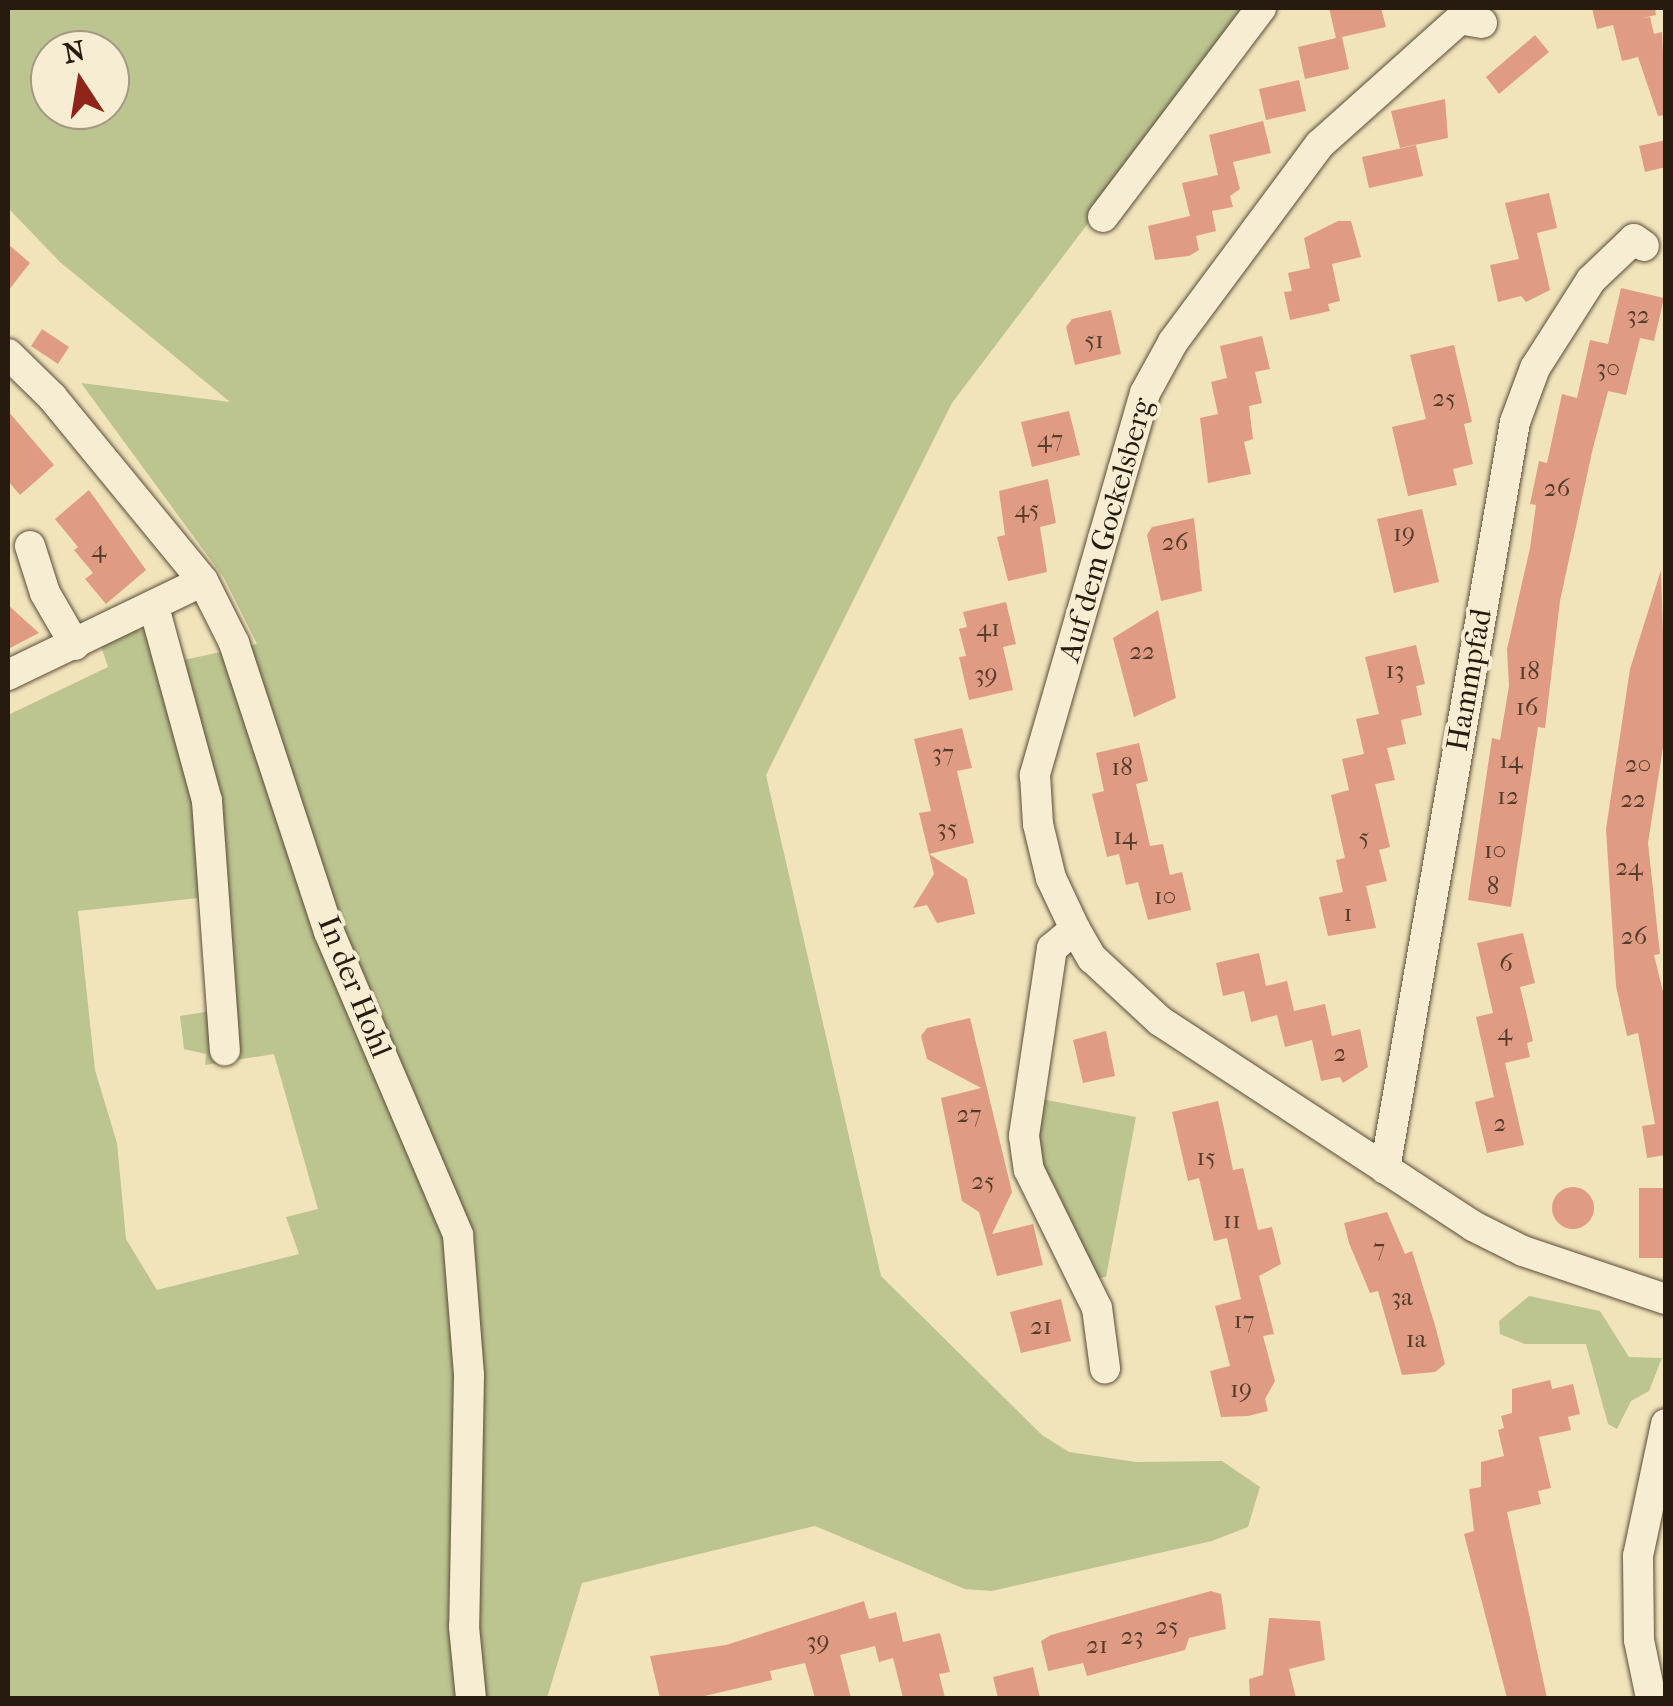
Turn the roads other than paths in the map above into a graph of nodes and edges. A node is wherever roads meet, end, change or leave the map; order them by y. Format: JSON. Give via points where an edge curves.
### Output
{"nodes":[{"id":1,"x":1260,"y":8,"type":"edge"},
{"id":2,"x":1482,"y":23,"type":"dead end"},
{"id":3,"x":1103,"y":217,"type":"dead end"},
{"id":4,"x":1644,"y":246,"type":"dead end"},
{"id":5,"x":8,"y":354,"type":"edge"},
{"id":6,"x":30,"y":546,"type":"dead end"},
{"id":7,"x":203,"y":581,"type":"junction"},
{"id":8,"x":154,"y":607,"type":"junction"},
{"id":9,"x":75,"y":645,"type":"junction"},
{"id":10,"x":8,"y":675,"type":"edge"},
{"id":11,"x":1075,"y":929,"type":"junction"},
{"id":12,"x":225,"y":1050,"type":"dead end"},
{"id":13,"x":1386,"y":1169,"type":"junction"},
{"id":14,"x":1666,"y":1299,"type":"edge"},
{"id":15,"x":1106,"y":1368,"type":"dead end"},
{"id":16,"x":1666,"y":1424,"type":"edge"},
{"id":17,"x":471,"y":1698,"type":"edge"},
{"id":18,"x":1651,"y":1698,"type":"edge"}],
"edges":[{"from":1,"to":3,"type":"street"},
{"from":2,"to":11,"type":"street","name":"Auf dem Gockelsberg","via":[[1460,20],[1320,144],[1173,342],[1145,394],[1035,775],[1051,878]]},
{"from":4,"to":13,"type":"street","name":"Hammpfad","via":[[1634,238],[1591,280],[1535,368],[1515,422]]},
{"from":5,"to":7,"type":"street","name":"In der Hohl","via":[[60,406]]},
{"from":6,"to":9,"type":"street","via":[[45,592]]},
{"from":7,"to":8,"type":"street"},
{"from":7,"to":17,"type":"street","name":"In der Hohl","via":[[234,643],[329,932],[458,1235],[469,1376],[464,1627]]},
{"from":8,"to":9,"type":"street"},
{"from":8,"to":12,"type":"street","via":[[210,819]]},
{"from":9,"to":10,"type":"street"},
{"from":11,"to":13,"type":"street","name":"Auf dem Gockelsberg","via":[[1092,958],[1160,1021]]},
{"from":11,"to":15,"type":"street","via":[[1052,948],[1024,1136],[1028,1170],[1097,1308]]},
{"from":13,"to":14,"type":"street","name":"Auf dem Gockelsberg","via":[[1523,1251]]},
{"from":16,"to":18,"type":"street","via":[[1638,1556],[1640,1640]]}]}
